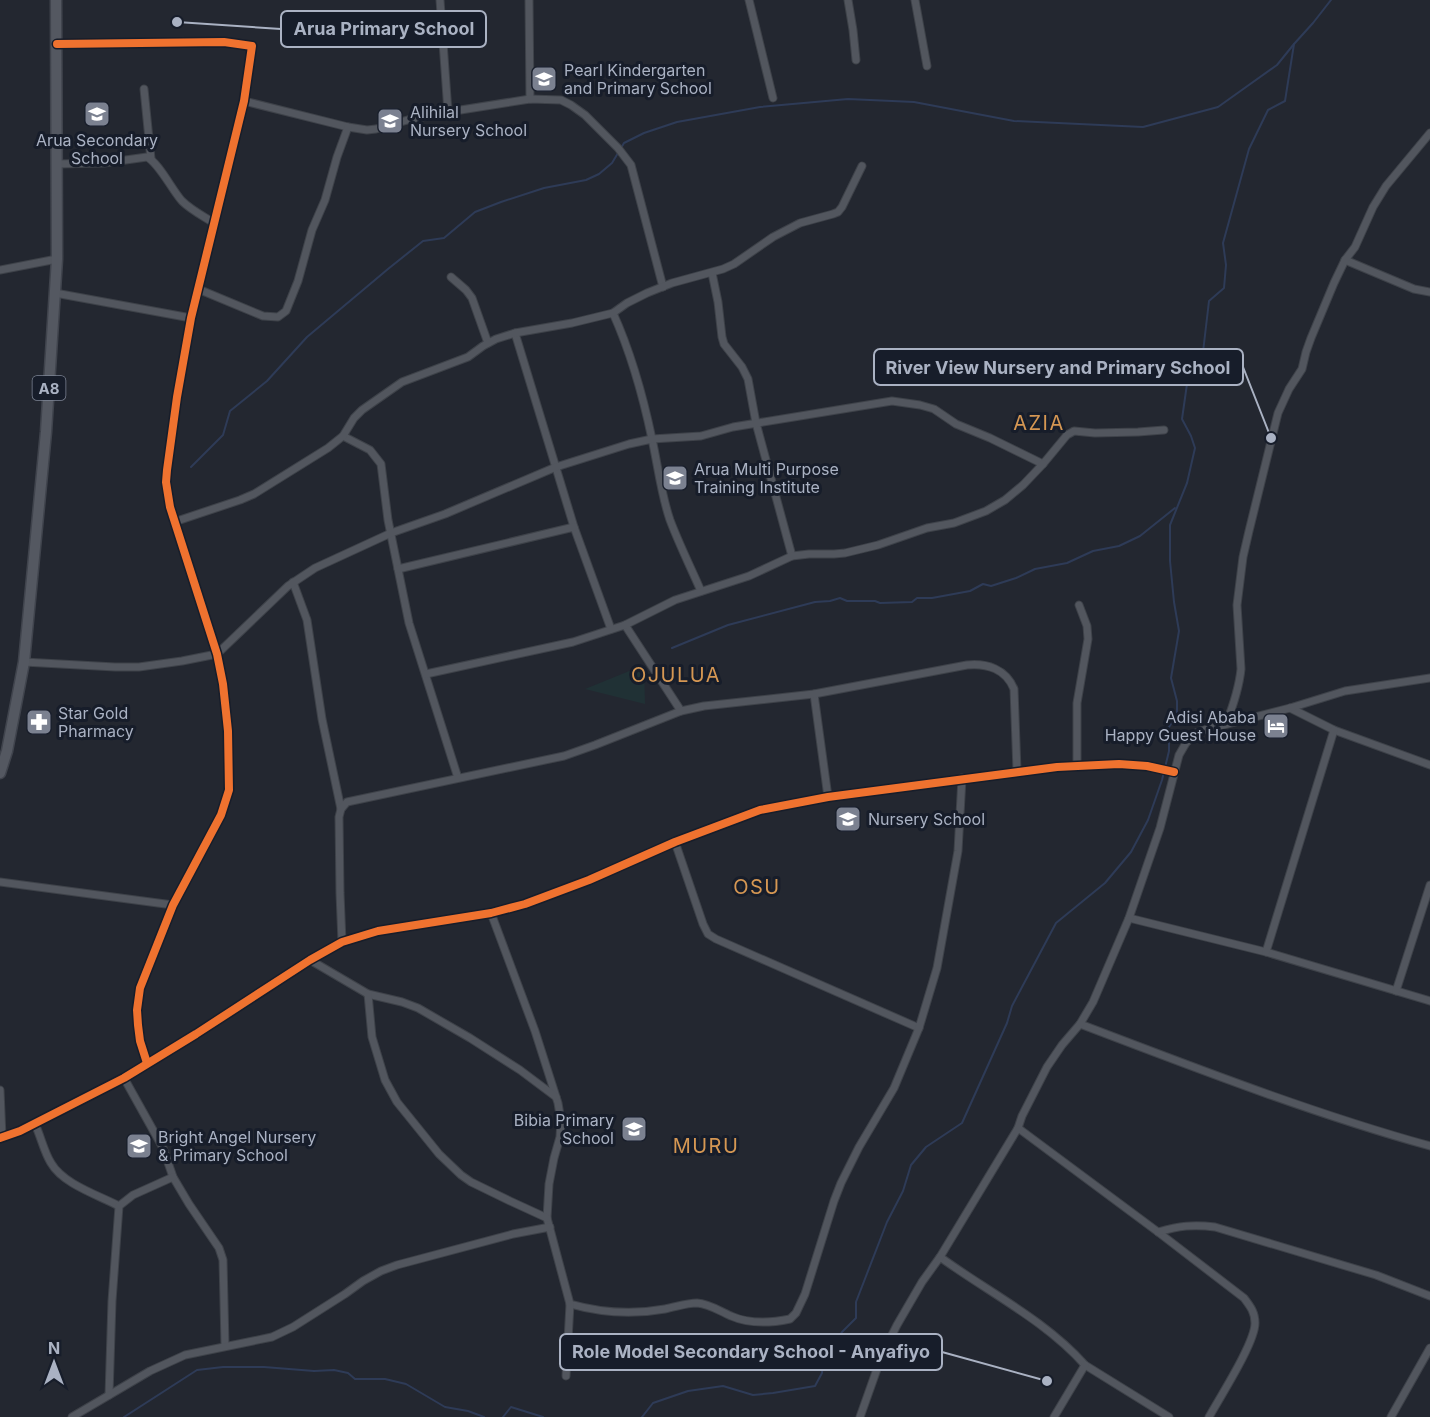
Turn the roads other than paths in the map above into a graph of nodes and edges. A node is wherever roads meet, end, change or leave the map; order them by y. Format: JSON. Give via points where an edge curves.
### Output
{"nodes":[{"id":1,"x":57,"y":0,"type":"edge"},
{"id":2,"x":440,"y":0,"type":"edge"},
{"id":3,"x":529,"y":0,"type":"edge"},
{"id":4,"x":749,"y":0,"type":"edge"},
{"id":5,"x":848,"y":0,"type":"edge"},
{"id":6,"x":915,"y":0,"type":"edge"},
{"id":7,"x":57,"y":44,"type":"junction"},
{"id":8,"x":856,"y":60,"type":"dead end"},
{"id":9,"x":927,"y":66,"type":"dead end"},
{"id":10,"x":144,"y":89,"type":"dead end"},
{"id":11,"x":774,"y":98,"type":"dead end"},
{"id":12,"x":530,"y":99,"type":"junction"},
{"id":13,"x":244,"y":101,"type":"junction"},
{"id":14,"x":448,"y":111,"type":"junction"},
{"id":15,"x":348,"y":126,"type":"junction"},
{"id":16,"x":1430,"y":133,"type":"edge"},
{"id":17,"x":151,"y":159,"type":"junction"},
{"id":18,"x":56,"y":164,"type":"junction"},
{"id":19,"x":862,"y":166,"type":"dead end"},
{"id":20,"x":214,"y":223,"type":"junction"},
{"id":21,"x":57,"y":259,"type":"junction"},
{"id":22,"x":1345,"y":260,"type":"junction"},
{"id":23,"x":0,"y":270,"type":"edge"},
{"id":24,"x":712,"y":273,"type":"junction"},
{"id":25,"x":451,"y":277,"type":"dead end"},
{"id":26,"x":663,"y":287,"type":"junction"},
{"id":27,"x":198,"y":289,"type":"junction"},
{"id":28,"x":1430,"y":292,"type":"edge"},
{"id":29,"x":55,"y":293,"type":"junction"},
{"id":30,"x":613,"y":313,"type":"junction"},
{"id":31,"x":191,"y":318,"type":"junction"},
{"id":32,"x":515,"y":333,"type":"junction"},
{"id":33,"x":488,"y":343,"type":"junction"},
{"id":34,"x":756,"y":423,"type":"junction"},
{"id":35,"x":1164,"y":430,"type":"dead end"},
{"id":36,"x":343,"y":436,"type":"junction"},
{"id":37,"x":652,"y":439,"type":"junction"},
{"id":38,"x":1043,"y":464,"type":"junction"},
{"id":39,"x":556,"y":467,"type":"junction"},
{"id":40,"x":174,"y":522,"type":"junction"},
{"id":41,"x":574,"y":527,"type":"junction"},
{"id":42,"x":392,"y":533,"type":"junction"},
{"id":43,"x":792,"y":556,"type":"junction"},
{"id":44,"x":398,"y":569,"type":"junction"},
{"id":45,"x":293,"y":582,"type":"junction"},
{"id":46,"x":701,"y":591,"type":"junction"},
{"id":47,"x":1079,"y":605,"type":"dead end"},
{"id":48,"x":626,"y":625,"type":"junction"},
{"id":49,"x":611,"y":629,"type":"junction"},
{"id":50,"x":217,"y":654,"type":"junction"},
{"id":51,"x":24,"y":662,"type":"junction"},
{"id":52,"x":426,"y":674,"type":"junction"},
{"id":53,"x":1430,"y":678,"type":"edge"},
{"id":54,"x":814,"y":694,"type":"junction"},
{"id":55,"x":1290,"y":708,"type":"junction"},
{"id":56,"x":681,"y":711,"type":"junction"},
{"id":57,"x":1226,"y":724,"type":"junction"},
{"id":58,"x":1334,"y":730,"type":"junction"},
{"id":59,"x":1077,"y":765,"type":"junction"},
{"id":60,"x":1430,"y":765,"type":"edge"},
{"id":61,"x":1017,"y":771,"type":"junction"},
{"id":62,"x":1174,"y":772,"type":"junction"},
{"id":63,"x":0,"y":773,"type":"edge"},
{"id":64,"x":458,"y":778,"type":"junction"},
{"id":65,"x":962,"y":778,"type":"junction"},
{"id":66,"x":828,"y":797,"type":"junction"},
{"id":67,"x":341,"y":808,"type":"junction"},
{"id":68,"x":675,"y":842,"type":"junction"},
{"id":69,"x":0,"y":882,"type":"edge"},
{"id":70,"x":1430,"y":885,"type":"edge"},
{"id":71,"x":173,"y":905,"type":"junction"},
{"id":72,"x":491,"y":913,"type":"junction"},
{"id":73,"x":1129,"y":918,"type":"junction"},
{"id":74,"x":342,"y":942,"type":"junction"},
{"id":75,"x":1266,"y":952,"type":"junction"},
{"id":76,"x":310,"y":960,"type":"junction"},
{"id":77,"x":1396,"y":991,"type":"junction"},
{"id":78,"x":368,"y":994,"type":"junction"},
{"id":79,"x":1430,"y":1001,"type":"edge"},
{"id":80,"x":1080,"y":1024,"type":"junction"},
{"id":81,"x":919,"y":1028,"type":"junction"},
{"id":82,"x":147,"y":1063,"type":"junction"},
{"id":83,"x":124,"y":1078,"type":"junction"},
{"id":84,"x":0,"y":1090,"type":"edge"},
{"id":85,"x":556,"y":1098,"type":"junction"},
{"id":86,"x":35,"y":1124,"type":"junction"},
{"id":87,"x":1018,"y":1128,"type":"junction"},
{"id":88,"x":1,"y":1137,"type":"edge"},
{"id":89,"x":1430,"y":1146,"type":"edge"},
{"id":90,"x":173,"y":1177,"type":"junction"},
{"id":91,"x":119,"y":1206,"type":"junction"},
{"id":92,"x":547,"y":1218,"type":"junction"},
{"id":93,"x":550,"y":1227,"type":"junction"},
{"id":94,"x":1158,"y":1232,"type":"junction"},
{"id":95,"x":940,"y":1257,"type":"junction"},
{"id":96,"x":1430,"y":1296,"type":"edge"},
{"id":97,"x":570,"y":1304,"type":"junction"},
{"id":98,"x":225,"y":1345,"type":"junction"},
{"id":99,"x":1430,"y":1348,"type":"edge"},
{"id":100,"x":1085,"y":1365,"type":"junction"},
{"id":101,"x":566,"y":1376,"type":"dead end"},
{"id":102,"x":109,"y":1395,"type":"junction"},
{"id":103,"x":72,"y":1417,"type":"edge"},
{"id":104,"x":860,"y":1417,"type":"edge"},
{"id":105,"x":1054,"y":1417,"type":"edge"},
{"id":106,"x":1169,"y":1417,"type":"edge"},
{"id":107,"x":1209,"y":1417,"type":"edge"},
{"id":108,"x":1391,"y":1417,"type":"edge"}],
"edges":[{"from":1,"to":7,"type":"main road","number":"A8"},
{"from":2,"to":14,"type":"street"},
{"from":3,"to":12,"type":"street"},
{"from":4,"to":11,"type":"street"},
{"from":5,"to":8,"type":"street"},
{"from":6,"to":9,"type":"street"},
{"from":7,"to":13,"type":"street","via":[[224,42],[252,46]]},
{"from":7,"to":18,"type":"main road","number":"A8"},
{"from":10,"to":17,"type":"street"},
{"from":12,"to":14,"type":"street"},
{"from":12,"to":26,"type":"street","via":[[561,100],[571,105],[625,156],[631,165]]},
{"from":13,"to":15,"type":"street"},
{"from":13,"to":20,"type":"street"},
{"from":14,"to":15,"type":"street","via":[[376,129]]},
{"from":15,"to":27,"type":"street","via":[[286,311],[278,317],[263,316]]},
{"from":16,"to":22,"type":"street","via":[[1380,195]]},
{"from":17,"to":18,"type":"street"},
{"from":17,"to":20,"type":"street","via":[[182,201]]},
{"from":18,"to":21,"type":"main road","number":"A8"},
{"from":19,"to":24,"type":"street","via":[[838,212],[800,223],[734,264]]},
{"from":20,"to":27,"type":"street"},
{"from":21,"to":23,"type":"street"},
{"from":21,"to":29,"type":"main road","number":"A8"},
{"from":22,"to":28,"type":"street"},
{"from":22,"to":57,"type":"street","via":[[1311,338],[1302,369],[1278,413],[1244,557],[1238,604],[1241,669]]},
{"from":24,"to":26,"type":"street"},
{"from":24,"to":34,"type":"street","via":[[724,344],[748,379]]},
{"from":25,"to":33,"type":"street","via":[[472,298]]},
{"from":26,"to":30,"type":"street"},
{"from":27,"to":31,"type":"street"},
{"from":29,"to":31,"type":"street"},
{"from":29,"to":51,"type":"main road","number":"A8"},
{"from":30,"to":32,"type":"street"},
{"from":30,"to":37,"type":"street","via":[[638,381]]},
{"from":31,"to":40,"type":"street","via":[[167,470]]},
{"from":32,"to":33,"type":"street"},
{"from":32,"to":39,"type":"street"},
{"from":33,"to":36,"type":"street","via":[[468,357],[402,382],[362,410]]},
{"from":34,"to":37,"type":"street","via":[[701,436]]},
{"from":34,"to":38,"type":"street","via":[[876,403],[920,405]]},
{"from":34,"to":43,"type":"street"},
{"from":35,"to":38,"type":"street","via":[[1074,431]]},
{"from":36,"to":40,"type":"street","via":[[254,494]]},
{"from":36,"to":42,"type":"street","via":[[370,450],[381,464]]},
{"from":37,"to":39,"type":"street"},
{"from":37,"to":46,"type":"street","via":[[670,520]]},
{"from":38,"to":43,"type":"street","via":[[1005,500],[954,523],[845,552]]},
{"from":39,"to":41,"type":"street"},
{"from":39,"to":42,"type":"street"},
{"from":40,"to":50,"type":"street"},
{"from":41,"to":44,"type":"street"},
{"from":41,"to":49,"type":"street"},
{"from":42,"to":44,"type":"street"},
{"from":42,"to":45,"type":"street"},
{"from":43,"to":46,"type":"street","via":[[749,576]]},
{"from":44,"to":52,"type":"street","via":[[409,623]]},
{"from":45,"to":50,"type":"street"},
{"from":45,"to":67,"type":"street","via":[[307,620]]},
{"from":46,"to":48,"type":"street"},
{"from":47,"to":59,"type":"street","via":[[1088,639],[1077,703]]},
{"from":48,"to":49,"type":"street"},
{"from":48,"to":56,"type":"street"},
{"from":49,"to":52,"type":"street","via":[[573,642]]},
{"from":50,"to":51,"type":"street","via":[[139,667]]},
{"from":50,"to":71,"type":"street","via":[[228,731],[229,790],[221,815]]},
{"from":51,"to":63,"type":"main road","number":"A8","via":[[8,751]]},
{"from":52,"to":64,"type":"street"},
{"from":53,"to":55,"type":"street","via":[[1345,691]]},
{"from":54,"to":56,"type":"street"},
{"from":54,"to":61,"type":"street","via":[[968,665],[989,666],[1006,676],[1014,689]]},
{"from":54,"to":66,"type":"street"},
{"from":55,"to":57,"type":"street"},
{"from":55,"to":58,"type":"street"},
{"from":56,"to":64,"type":"street","via":[[572,753]]},
{"from":57,"to":62,"type":"street","via":[[1196,733],[1179,755]]},
{"from":58,"to":60,"type":"street"},
{"from":58,"to":75,"type":"street"},
{"from":59,"to":61,"type":"street"},
{"from":59,"to":62,"type":"street","via":[[1147,766]]},
{"from":61,"to":65,"type":"street"},
{"from":62,"to":73,"type":"street","via":[[1160,828]]},
{"from":64,"to":67,"type":"street","via":[[353,800]]},
{"from":65,"to":66,"type":"street"},
{"from":65,"to":81,"type":"street","via":[[958,851],[937,968]]},
{"from":66,"to":68,"type":"street","via":[[760,810]]},
{"from":67,"to":74,"type":"street"},
{"from":68,"to":72,"type":"street","via":[[589,880]]},
{"from":68,"to":81,"type":"street","via":[[708,934]]},
{"from":69,"to":71,"type":"street"},
{"from":70,"to":77,"type":"street"},
{"from":71,"to":82,"type":"street","via":[[140,988],[138,1025]]},
{"from":72,"to":74,"type":"street"},
{"from":72,"to":85,"type":"street"},
{"from":73,"to":75,"type":"street"},
{"from":73,"to":80,"type":"street"},
{"from":74,"to":76,"type":"street"},
{"from":75,"to":77,"type":"street"},
{"from":76,"to":78,"type":"street"},
{"from":76,"to":82,"type":"street"},
{"from":77,"to":79,"type":"street"},
{"from":78,"to":85,"type":"street","via":[[418,1008],[520,1070]]},
{"from":78,"to":92,"type":"street","via":[[372,1036],[385,1080],[397,1102],[439,1154],[471,1182]]},
{"from":80,"to":87,"type":"street","via":[[1047,1067]]},
{"from":80,"to":89,"type":"street","via":[[1233,1082]]},
{"from":81,"to":97,"type":"street","via":[[894,1088],[841,1183],[811,1278],[790,1319],[745,1320],[694,1303],[619,1313]]},
{"from":82,"to":83,"type":"street"},
{"from":83,"to":86,"type":"street"},
{"from":83,"to":90,"type":"street","via":[[163,1148]]},
{"from":84,"to":88,"type":"street"},
{"from":85,"to":92,"type":"street","via":[[560,1137],[549,1184]]},
{"from":86,"to":88,"type":"street"},
{"from":86,"to":91,"type":"street","via":[[51,1163],[66,1180]]},
{"from":87,"to":94,"type":"street"},
{"from":87,"to":95,"type":"street"},
{"from":90,"to":91,"type":"street","via":[[133,1195]]},
{"from":90,"to":98,"type":"street","via":[[223,1260]]},
{"from":91,"to":102,"type":"street"},
{"from":92,"to":93,"type":"street"},
{"from":93,"to":97,"type":"street"},
{"from":93,"to":98,"type":"street","via":[[397,1265],[381,1271],[293,1327],[272,1336]]},
{"from":94,"to":96,"type":"street","via":[[1196,1225],[1215,1227],[1376,1275]]},
{"from":94,"to":107,"type":"street","via":[[1244,1298],[1253,1310],[1255,1324],[1250,1344]]},
{"from":95,"to":100,"type":"street","via":[[1055,1337]]},
{"from":95,"to":104,"type":"street","via":[[882,1355]]},
{"from":97,"to":101,"type":"street"},
{"from":98,"to":102,"type":"street","via":[[185,1355]]},
{"from":99,"to":108,"type":"street"},
{"from":100,"to":105,"type":"street"},
{"from":100,"to":106,"type":"street"},
{"from":102,"to":103,"type":"street"}]}
